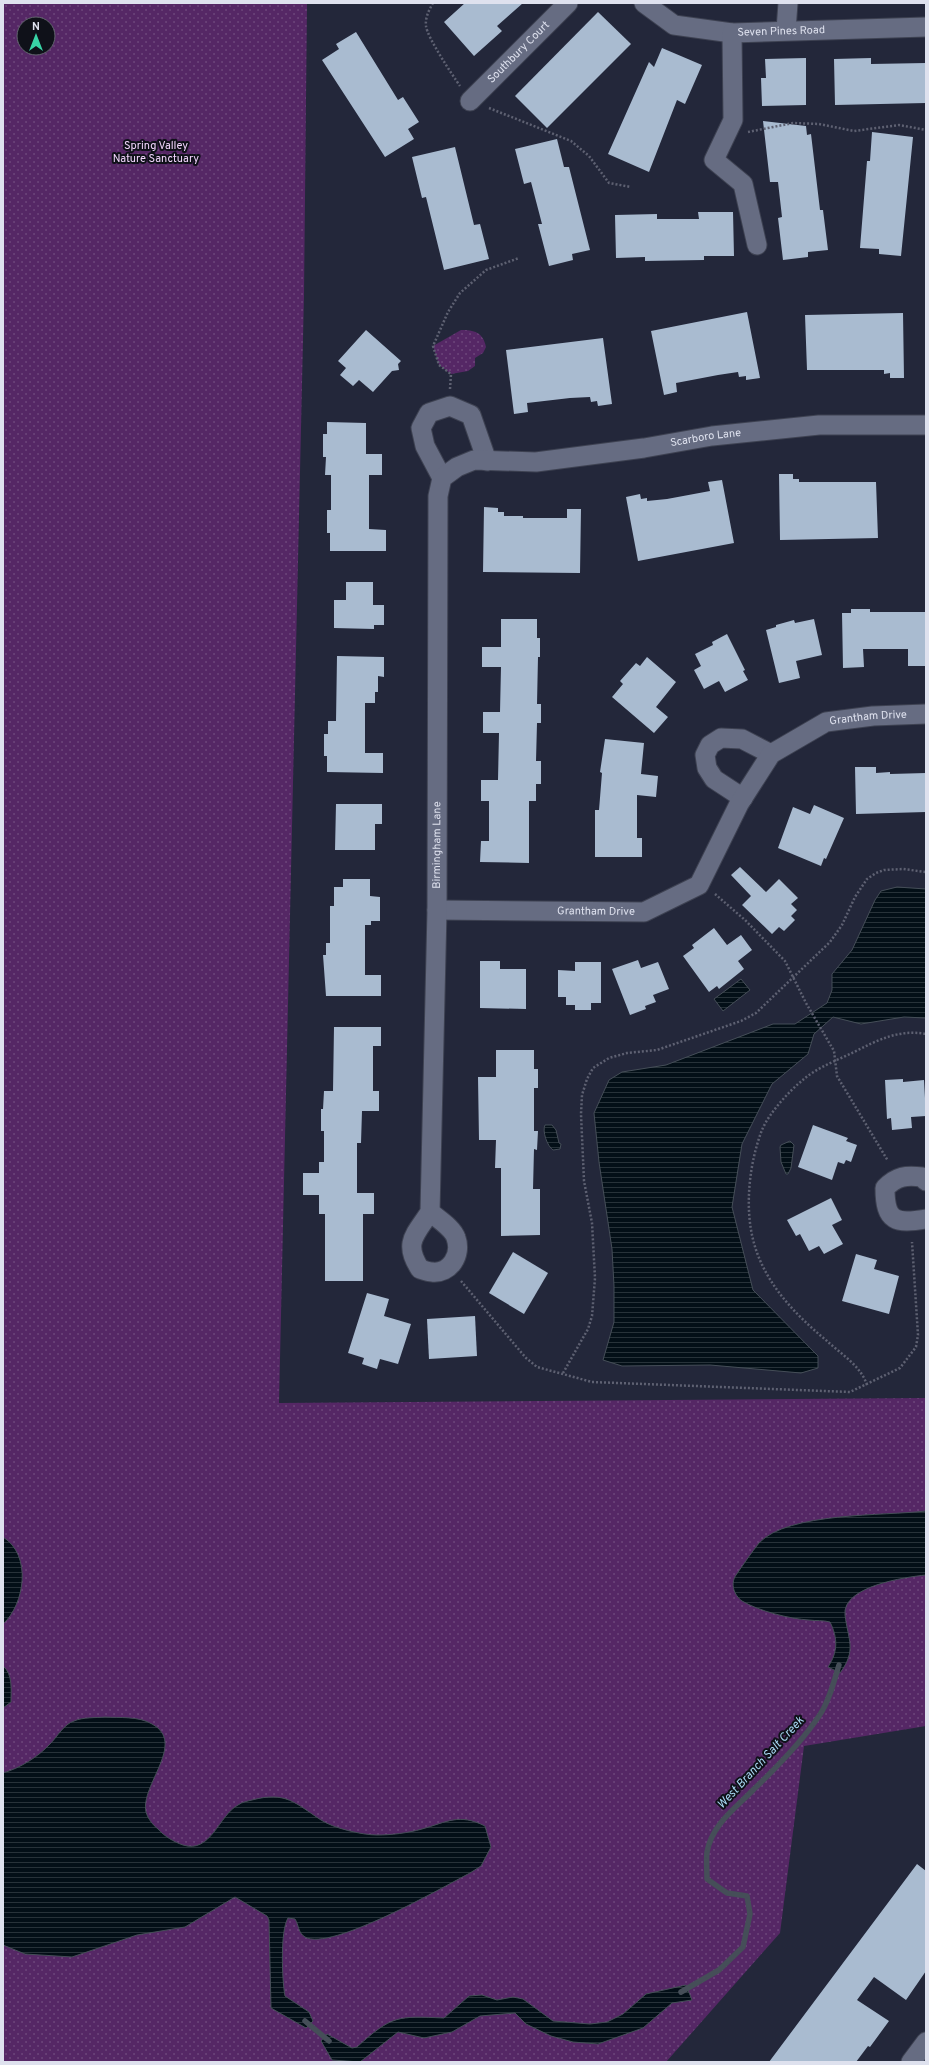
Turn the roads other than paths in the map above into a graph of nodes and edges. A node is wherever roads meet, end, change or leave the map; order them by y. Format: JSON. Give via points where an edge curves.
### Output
{"nodes":[{"id":1,"x":568,"y":3,"type":"edge"},
{"id":2,"x":644,"y":3,"type":"edge"},
{"id":3,"x":788,"y":3,"type":"edge"},
{"id":4,"x":926,"y":27,"type":"edge"},
{"id":5,"x":786,"y":30,"type":"junction"},
{"id":6,"x":732,"y":33,"type":"junction"},
{"id":7,"x":470,"y":101,"type":"road end"},
{"id":8,"x":757,"y":246,"type":"dead end"},
{"id":9,"x":926,"y":425,"type":"edge"},
{"id":10,"x":486,"y":461,"type":"junction"},
{"id":11,"x":442,"y":478,"type":"junction"},
{"id":12,"x":926,"y":714,"type":"edge"},
{"id":13,"x":771,"y":754,"type":"junction"},
{"id":14,"x":743,"y":798,"type":"junction"},
{"id":15,"x":437,"y":910,"type":"junction"},
{"id":16,"x":926,"y":1181,"type":"edge"},
{"id":17,"x":430,"y":1212,"type":"dead end"},
{"id":18,"x":926,"y":1219,"type":"edge"},
{"id":19,"x":926,"y":2042,"type":"edge"},
{"id":20,"x":911,"y":2062,"type":"edge"}],
"edges":[{"from":1,"to":7,"type":"street","name":"Southbury Court"},
{"from":2,"to":6,"type":"street","name":"Seven Pines Road","via":[[674,25]]},
{"from":3,"to":5,"type":"street"},
{"from":4,"to":5,"type":"street","name":"Seven Pines Road"},
{"from":5,"to":6,"type":"street","name":"Seven Pines Road"},
{"from":6,"to":8,"type":"street","via":[[733,120],[714,160],[743,184]]},
{"from":9,"to":10,"type":"street","name":"Scarboro Lane","via":[[819,425],[712,436],[536,462]]},
{"from":10,"to":11,"type":"street","via":[[474,460],[457,467]]},
{"from":10,"to":11,"type":"street","via":[[471,415],[450,406],[429,414],[421,428],[425,446]]},
{"from":11,"to":15,"type":"street","name":"Birmingham Lane","via":[[438,496]]},
{"from":12,"to":13,"type":"street","name":"Grantham Drive","via":[[873,716],[826,722]]},
{"from":13,"to":14,"type":"street","name":"Grantham Drive"},
{"from":13,"to":14,"type":"street","via":[[742,739],[721,738],[710,745],[705,755],[707,768],[714,779]]},
{"from":14,"to":15,"type":"street","name":"Grantham Drive","via":[[699,885],[644,912]]},
{"from":15,"to":17,"type":"street","name":"Birmingham Lane"},
{"from":16,"to":18,"type":"street","via":[[922,1177],[908,1175],[894,1179],[885,1188],[888,1213],[896,1221],[909,1223]]},
{"from":19,"to":20,"type":"street"}]}
